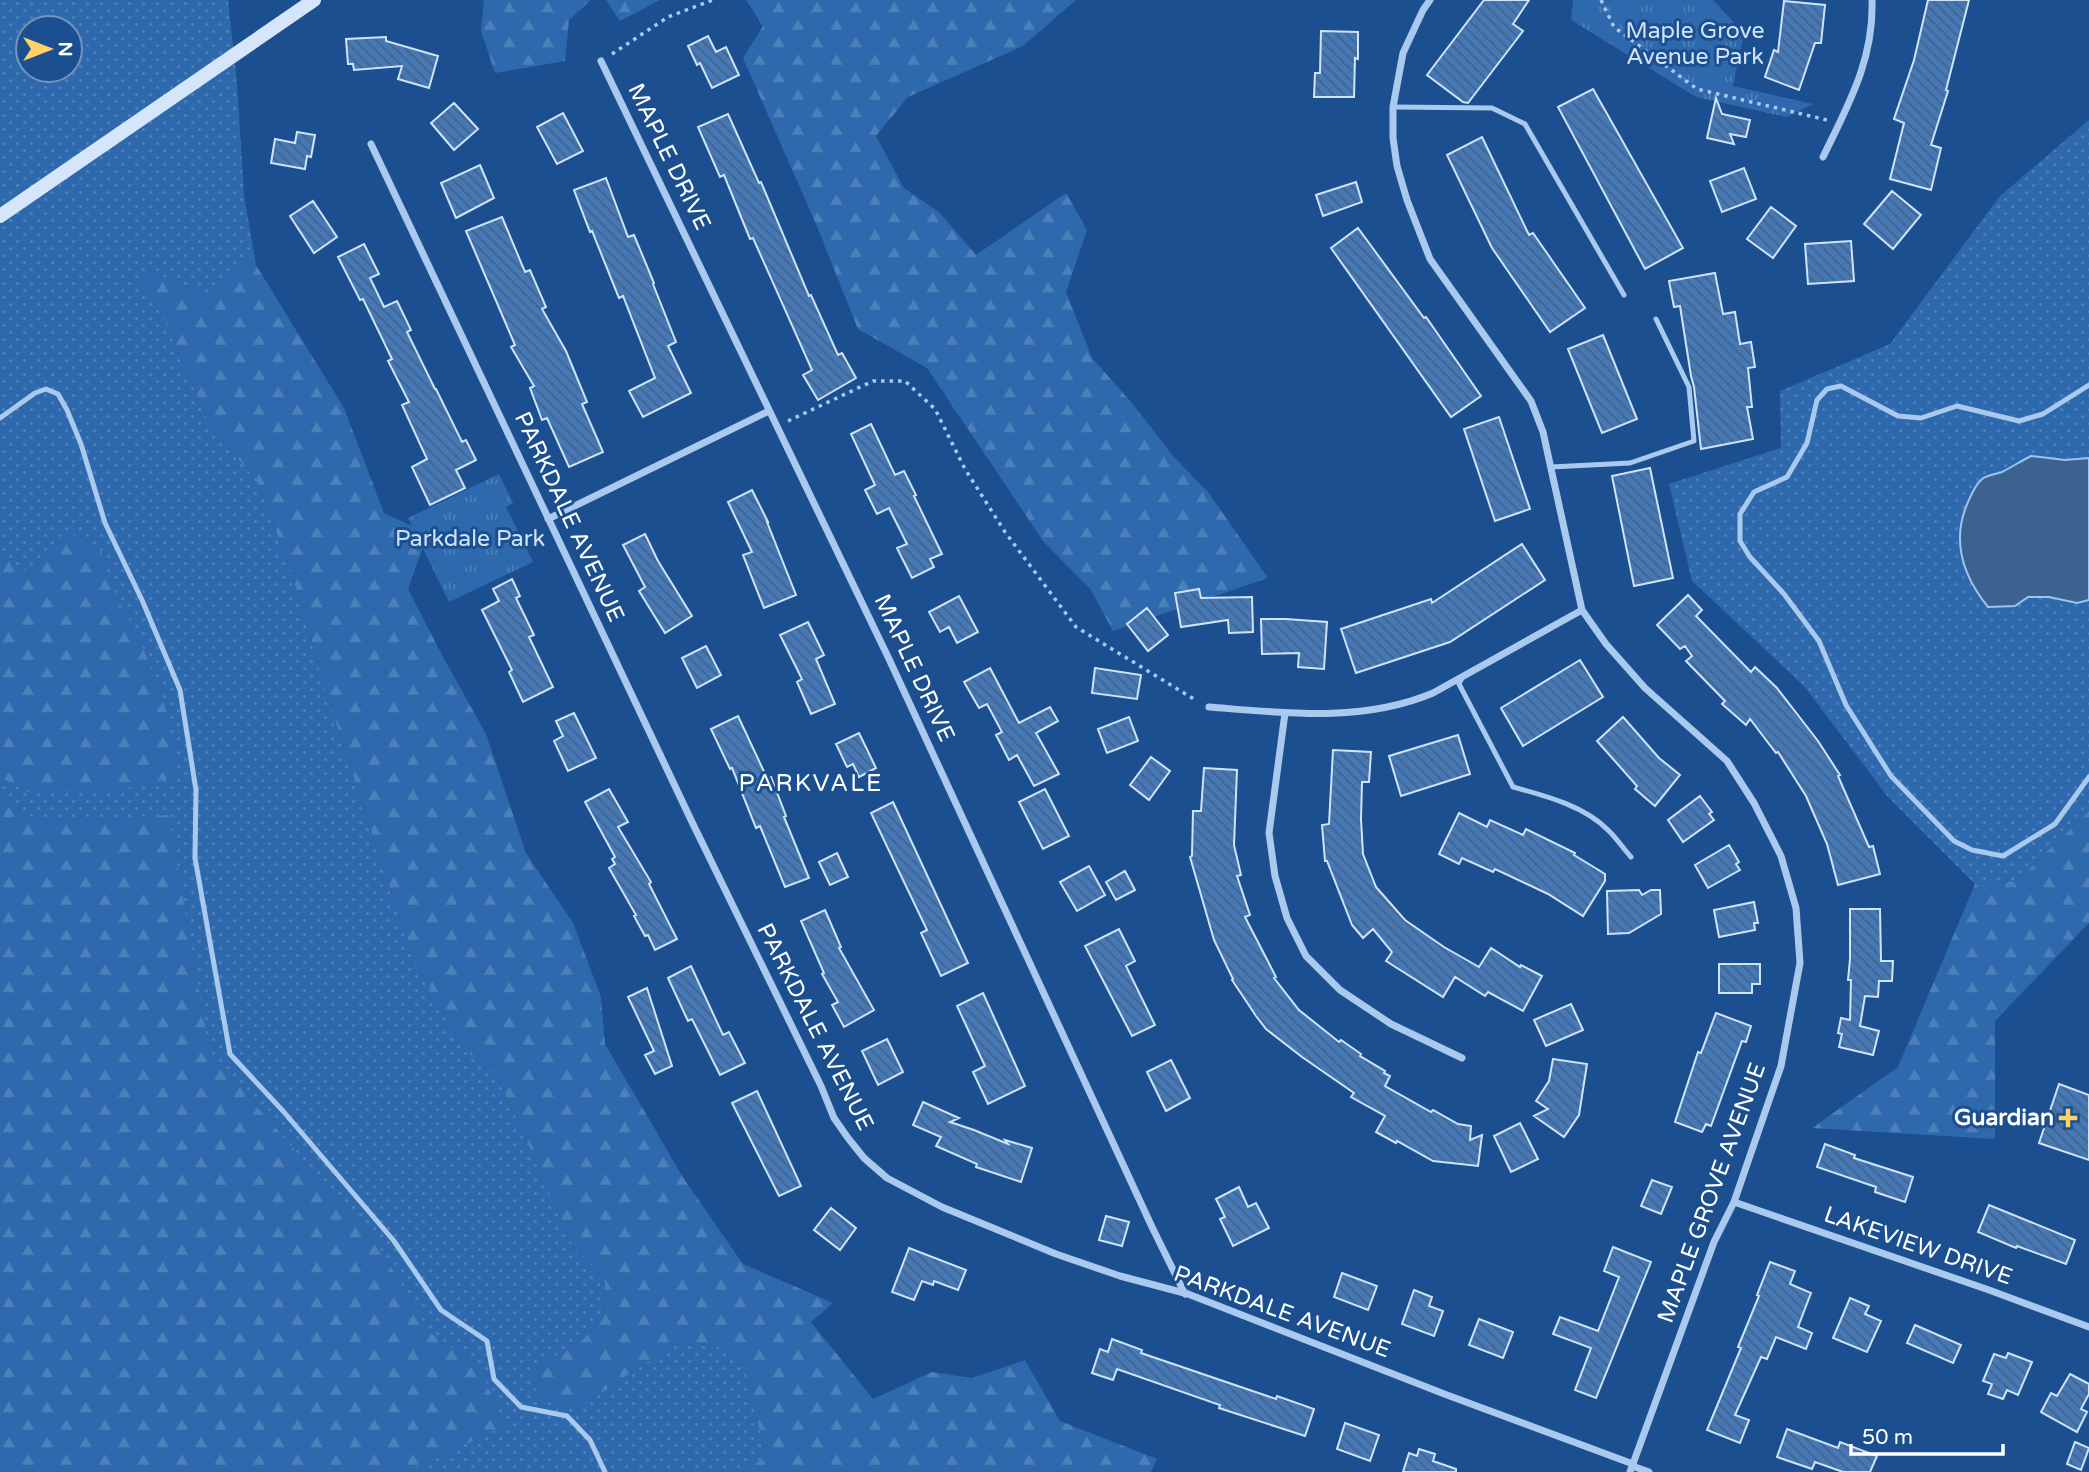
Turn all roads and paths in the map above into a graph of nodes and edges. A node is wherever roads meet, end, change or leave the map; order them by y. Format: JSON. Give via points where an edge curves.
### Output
{"nodes":[{"id":1,"x":314,"y":0,"type":"edge"},
{"id":2,"x":713,"y":0,"type":"edge"},
{"id":3,"x":1430,"y":0,"type":"edge"},
{"id":4,"x":1601,"y":0,"type":"edge"},
{"id":5,"x":1872,"y":0,"type":"edge"},
{"id":6,"x":601,"y":61,"type":"joint"},
{"id":7,"x":1393,"y":107,"type":"junction"},
{"id":8,"x":1840,"y":123,"type":"junction"},
{"id":9,"x":371,"y":144,"type":"dead end"},
{"id":10,"x":1823,"y":157,"type":"dead end"},
{"id":11,"x":0,"y":216,"type":"edge"},
{"id":12,"x":1624,"y":295,"type":"dead end"},
{"id":13,"x":1656,"y":319,"type":"dead end"},
{"id":14,"x":2089,"y":385,"type":"edge"},
{"id":15,"x":769,"y":411,"type":"junction"},
{"id":16,"x":0,"y":418,"type":"edge"},
{"id":17,"x":777,"y":426,"type":"junction"},
{"id":18,"x":1551,"y":467,"type":"junction"},
{"id":19,"x":548,"y":519,"type":"junction"},
{"id":20,"x":1582,"y":610,"type":"junction"},
{"id":21,"x":1462,"y":678,"type":"junction"},
{"id":22,"x":1209,"y":707,"type":"joint"},
{"id":23,"x":1285,"y":713,"type":"junction"},
{"id":24,"x":2089,"y":777,"type":"edge"},
{"id":25,"x":1630,"y":857,"type":"dead end"},
{"id":26,"x":1462,"y":1058,"type":"dead end"},
{"id":27,"x":1734,"y":1202,"type":"junction"},
{"id":28,"x":1185,"y":1294,"type":"junction"},
{"id":29,"x":2089,"y":1327,"type":"edge"},
{"id":30,"x":1631,"y":1468,"type":"edge"},
{"id":31,"x":605,"y":1472,"type":"edge"},
{"id":32,"x":1648,"y":1472,"type":"edge"}],
"edges":[{"from":1,"to":11,"type":"main road"},
{"from":2,"to":6,"type":"path","via":[[668,17]]},
{"from":3,"to":7,"type":"street","name":"MAPLE GROVE AVENUE","via":[[1403,53]]},
{"from":4,"to":8,"type":"path","via":[[1614,27],[1697,89]]},
{"from":5,"to":8,"type":"street","via":[[1869,43],[1859,83]]},
{"from":6,"to":15,"type":"street","name":"MAPLE DRIVE"},
{"from":7,"to":12,"type":"lane","via":[[1492,108],[1525,124]]},
{"from":7,"to":18,"type":"street","name":"MAPLE GROVE AVENUE","via":[[1397,166],[1430,259],[1531,401]]},
{"from":8,"to":10,"type":"street"},
{"from":9,"to":19,"type":"street","name":"PARKDALE AVENUE"},
{"from":13,"to":18,"type":"lane","via":[[1689,387],[1694,441],[1630,463]]},
{"from":14,"to":24,"type":"lane","via":[[2043,414],[2020,421],[1957,406],[1921,418],[1898,416],[1841,386],[1827,390],[1817,400],[1807,443],[1787,477],[1754,492],[1741,514],[1741,541],[1819,641],[1846,705],[1892,776],[1954,841],[2003,856],[2055,824]]},
{"from":15,"to":17,"type":"street","name":"MAPLE DRIVE"},
{"from":15,"to":19,"type":"street"},
{"from":16,"to":31,"type":"lane","via":[[35,393],[58,394],[81,444],[105,523],[180,690],[196,790],[195,858],[230,1054],[394,1241],[441,1310],[488,1341],[494,1379],[521,1407],[567,1416],[590,1440]]},
{"from":17,"to":22,"type":"path","via":[[873,380],[905,381],[935,409],[965,470],[1005,532],[1076,627]]},
{"from":17,"to":28,"type":"street","name":"MAPLE DRIVE"},
{"from":18,"to":20,"type":"street","name":"MAPLE GROVE AVENUE"},
{"from":19,"to":28,"type":"street","name":"PARKDALE AVENUE","via":[[830,1108],[864,1158],[887,1178],[942,1206],[1056,1255]]},
{"from":20,"to":21,"type":"street"},
{"from":20,"to":27,"type":"street","name":"MAPLE GROVE AVENUE","via":[[1645,688],[1727,761],[1781,856],[1796,908],[1800,964],[1780,1066]]},
{"from":21,"to":23,"type":"street","via":[[1410,703],[1372,711]]},
{"from":21,"to":25,"type":"lane","via":[[1459,684],[1513,787],[1580,810],[1608,829]]},
{"from":22,"to":23,"type":"street"},
{"from":23,"to":26,"type":"street","via":[[1269,833],[1287,918],[1306,956],[1340,990],[1391,1024]]},
{"from":27,"to":29,"type":"street","name":"LAKEVIEW DRIVE"},
{"from":27,"to":30,"type":"street","name":"MAPLE GROVE AVENUE","via":[[1714,1242]]},
{"from":28,"to":30,"type":"street","name":"PARKDALE AVENUE"},
{"from":30,"to":32,"type":"street","name":"PARKDALE AVENUE"}]}
